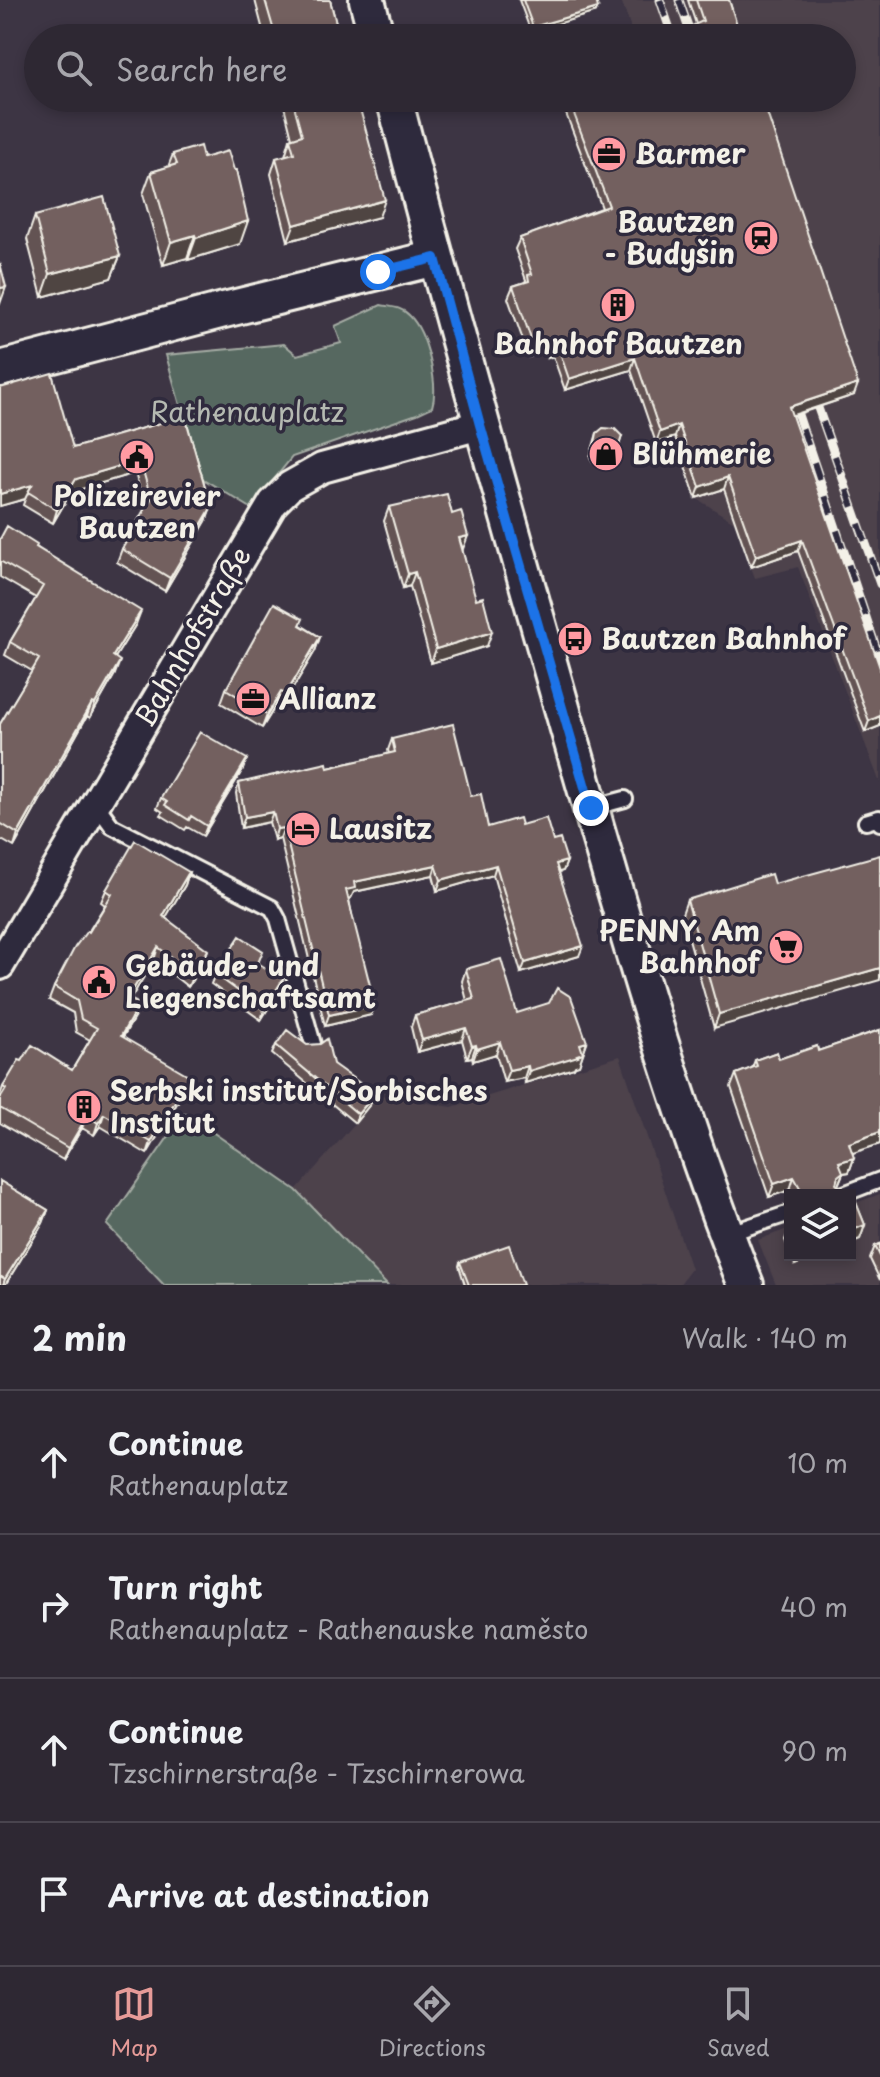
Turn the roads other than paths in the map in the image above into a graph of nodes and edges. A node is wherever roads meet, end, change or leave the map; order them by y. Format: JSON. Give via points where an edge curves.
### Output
{"nodes":[{"id":1,"x":367,"y":0,"type":"edge"},
{"id":2,"x":373,"y":24,"type":"edge"},
{"id":3,"x":398,"y":112,"type":"edge"},
{"id":4,"x":435,"y":258,"type":"junction"},
{"id":5,"x":0,"y":369,"type":"edge"},
{"id":6,"x":480,"y":425,"type":"junction"},
{"id":7,"x":625,"y":799,"type":"dead end"},
{"id":8,"x":96,"y":804,"type":"junction"},
{"id":9,"x":591,"y":808,"type":"junction"},
{"id":10,"x":0,"y":965,"type":"edge"},
{"id":11,"x":313,"y":1044,"type":"edge"},
{"id":12,"x":880,"y":1180,"type":"edge"},
{"id":13,"x":856,"y":1189,"type":"edge"},
{"id":14,"x":784,"y":1215,"type":"edge"},
{"id":15,"x":726,"y":1235,"type":"junction"},
{"id":16,"x":746,"y":1285,"type":"edge"}],
"edges":[{"from":1,"to":2,"type":"street"},
{"from":3,"to":4,"type":"street"},
{"from":4,"to":5,"type":"street"},
{"from":4,"to":6,"type":"street"},
{"from":6,"to":8,"type":"street","name":"Bahnhofstraße","via":[[322,468],[290,486],[273,503]]},
{"from":6,"to":9,"type":"street"},
{"from":7,"to":9,"type":"lane"},
{"from":8,"to":10,"type":"street","name":"Bahnhofstraße"},
{"from":8,"to":11,"type":"lane","via":[[112,826],[272,908]]},
{"from":9,"to":15,"type":"street","via":[[665,1062]]},
{"from":12,"to":13,"type":"lane"},
{"from":14,"to":15,"type":"lane"},
{"from":15,"to":16,"type":"street"}]}
